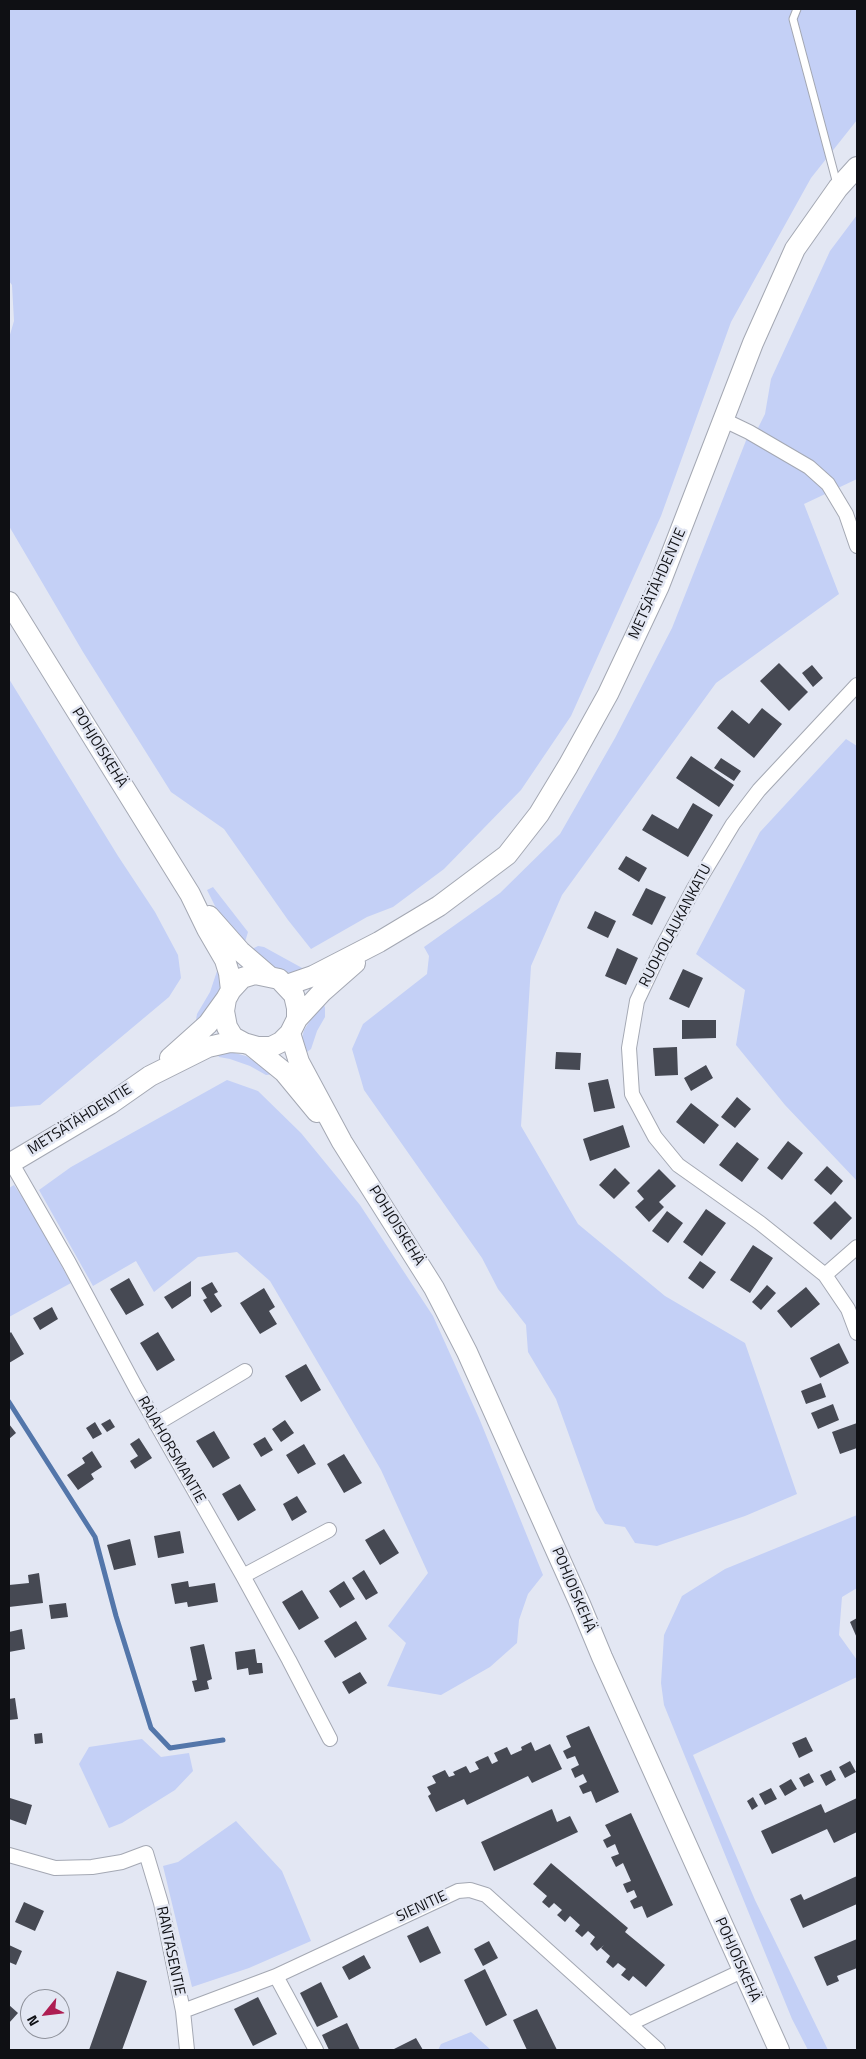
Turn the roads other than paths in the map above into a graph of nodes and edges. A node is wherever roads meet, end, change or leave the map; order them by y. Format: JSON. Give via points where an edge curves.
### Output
{"nodes":[{"id":1,"x":797,"y":9,"type":"edge"},
{"id":2,"x":857,"y":167,"type":"edge"},
{"id":3,"x":838,"y":188,"type":"junction"},
{"id":4,"x":724,"y":420,"type":"junction"},
{"id":5,"x":857,"y":546,"type":"edge"},
{"id":6,"x":9,"y":602,"type":"edge"},
{"id":7,"x":857,"y":685,"type":"edge"},
{"id":8,"x":190,"y":894,"type":"junction"},
{"id":9,"x":379,"y":942,"type":"junction"},
{"id":10,"x":269,"y":976,"type":"junction"},
{"id":11,"x":287,"y":985,"type":"junction"},
{"id":12,"x":228,"y":994,"type":"junction"},
{"id":13,"x":294,"y":1026,"type":"junction"},
{"id":14,"x":248,"y":1044,"type":"junction"},
{"id":15,"x":150,"y":1076,"type":"junction"},
{"id":16,"x":342,"y":1142,"type":"junction"},
{"id":17,"x":10,"y":1163,"type":"edge"},
{"id":18,"x":857,"y":1247,"type":"edge"},
{"id":19,"x":826,"y":1276,"type":"junction"},
{"id":20,"x":857,"y":1333,"type":"edge"},
{"id":21,"x":245,"y":1371,"type":"dead end"},
{"id":22,"x":156,"y":1424,"type":"junction"},
{"id":23,"x":329,"y":1530,"type":"dead end"},
{"id":24,"x":243,"y":1576,"type":"junction"},
{"id":25,"x":330,"y":1740,"type":"dead end"},
{"id":26,"x":9,"y":1855,"type":"edge"},
{"id":27,"x":742,"y":1971,"type":"junction"},
{"id":28,"x":276,"y":1976,"type":"junction"},
{"id":29,"x":183,"y":2011,"type":"junction"},
{"id":30,"x":629,"y":2024,"type":"junction"},
{"id":31,"x":187,"y":2050,"type":"edge"},
{"id":32,"x":316,"y":2050,"type":"edge"},
{"id":33,"x":658,"y":2050,"type":"edge"},
{"id":34,"x":779,"y":2050,"type":"edge"}],
"edges":[{"from":1,"to":3,"type":"lane","via":[[793,19]]},
{"from":2,"to":3,"type":"main road","name":"METSÄTÄHDENTIE"},
{"from":3,"to":4,"type":"main road","name":"METSÄTÄHDENTIE","via":[[795,249]]},
{"from":4,"to":5,"type":"street","via":[[809,467],[828,484],[846,514]]},
{"from":4,"to":9,"type":"main road","name":"METSÄTÄHDENTIE","via":[[659,586],[608,694],[539,814],[507,855],[439,906]]},
{"from":6,"to":8,"type":"main road","name":"POHJOISKEHÄ"},
{"from":7,"to":19,"type":"street","name":"RUOHOLAUKANKATU","via":[[759,790],[733,824],[688,898],[637,1001],[630,1048],[632,1094],[655,1137],[678,1165],[760,1223]]},
{"from":8,"to":10,"type":"main road","name":"POHJOISKEHÄ","via":[[240,951]]},
{"from":8,"to":12,"type":"main road","name":"POHJOISKEHÄ","via":[[225,960],[229,972]]},
{"from":9,"to":11,"type":"main road","name":"METSÄTÄHDENTIE","via":[[313,976]]},
{"from":9,"to":13,"type":"main road","name":"METSÄTÄHDENTIE","via":[[322,992]]},
{"from":10,"to":11,"type":"main road"},
{"from":10,"to":12,"type":"main road","via":[[255,974],[242,978]]},
{"from":11,"to":13,"type":"main road","via":[[297,1008]]},
{"from":12,"to":14,"type":"main road","via":[[224,1010],[227,1027],[233,1037]]},
{"from":12,"to":15,"type":"main road","name":"METSÄTÄHDENTIE","via":[[208,1024]]},
{"from":13,"to":14,"type":"main road","via":[[281,1042],[271,1047]]},
{"from":13,"to":16,"type":"main road","name":"POHJOISKEHÄ","via":[[299,1062]]},
{"from":14,"to":15,"type":"main road","name":"METSÄTÄHDENTIE","via":[[230,1042],[208,1047]]},
{"from":14,"to":16,"type":"main road","name":"POHJOISKEHÄ","via":[[284,1072]]},
{"from":15,"to":17,"type":"main road","name":"METSÄTÄHDENTIE","via":[[110,1104]]},
{"from":16,"to":27,"type":"main road","name":"POHJOISKEHÄ","via":[[434,1288],[467,1352]]},
{"from":17,"to":22,"type":"street","name":"RAJAHORSMANTIE"},
{"from":18,"to":19,"type":"street"},
{"from":19,"to":20,"type":"street","name":"RUOHOLAUKANKATU","via":[[848,1309]]},
{"from":21,"to":22,"type":"street"},
{"from":22,"to":24,"type":"street","name":"RAJAHORSMANTIE"},
{"from":23,"to":24,"type":"street"},
{"from":24,"to":25,"type":"street","name":"RAJAHORSMANTIE"},
{"from":26,"to":29,"type":"street","name":"RANTASENTIE","via":[[55,1868],[92,1867],[122,1862],[146,1853],[161,1903]]},
{"from":27,"to":30,"type":"street"},
{"from":27,"to":34,"type":"main road","name":"POHJOISKEHÄ"},
{"from":28,"to":29,"type":"street","name":"SIENITIE"},
{"from":28,"to":30,"type":"street","name":"SIENITIE","via":[[441,1898],[470,1890],[486,1895]]},
{"from":28,"to":32,"type":"street"},
{"from":29,"to":31,"type":"street","name":"RANTASENTIE"},
{"from":30,"to":33,"type":"street","name":"SIENITIE"}]}
